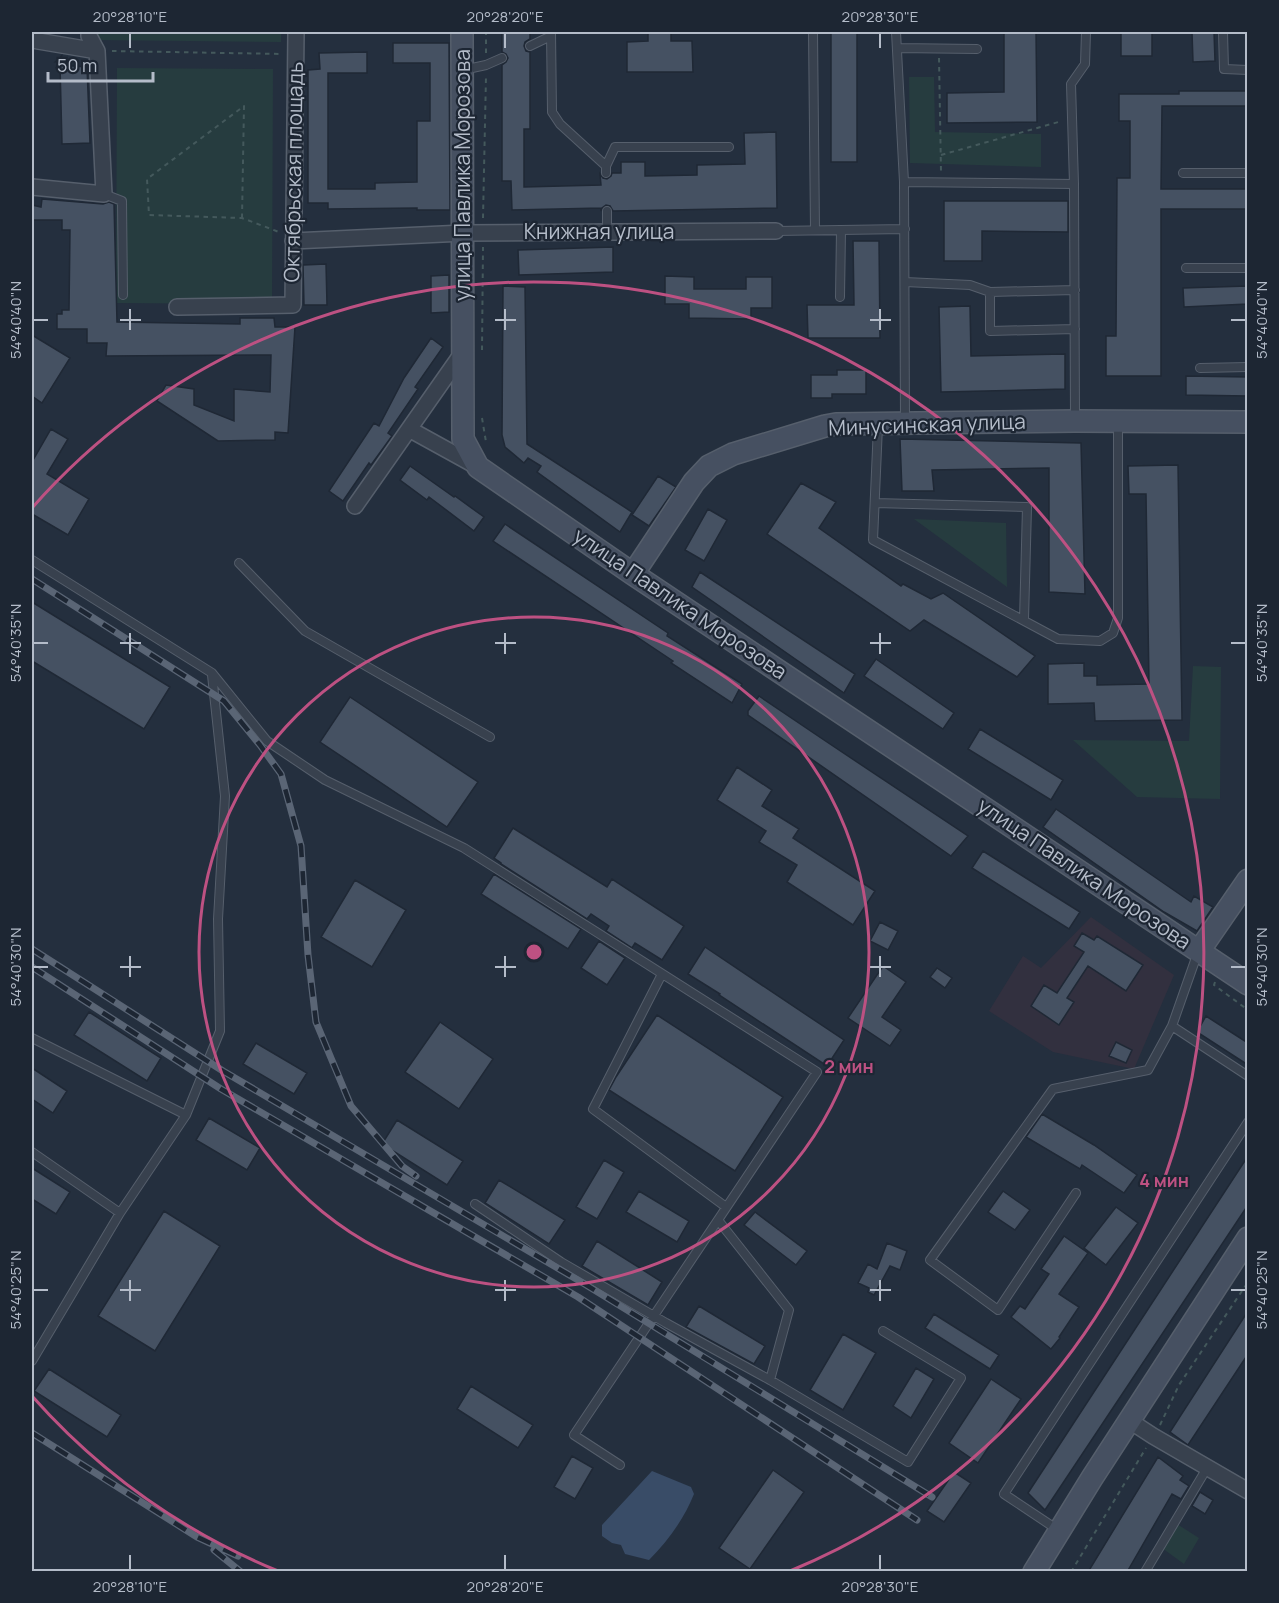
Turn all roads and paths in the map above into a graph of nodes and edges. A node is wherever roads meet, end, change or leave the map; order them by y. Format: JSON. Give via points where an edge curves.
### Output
{"nodes":[{"id":1,"x":89,"y":32,"type":"edge"},
{"id":2,"x":296,"y":32,"type":"edge"},
{"id":3,"x":462,"y":32,"type":"edge"},
{"id":4,"x":486,"y":32,"type":"edge"},
{"id":5,"x":813,"y":32,"type":"edge"},
{"id":6,"x":896,"y":32,"type":"edge"},
{"id":7,"x":1086,"y":32,"type":"edge"},
{"id":8,"x":1223,"y":32,"type":"edge"},
{"id":9,"x":551,"y":34,"type":"edge"},
{"id":10,"x":32,"y":40,"type":"edge"},
{"id":11,"x":530,"y":46,"type":"dead end"},
{"id":12,"x":897,"y":48,"type":"junction"},
{"id":13,"x":939,"y":49,"type":"junction"},
{"id":14,"x":977,"y":50,"type":"dead end"},
{"id":15,"x":97,"y":51,"type":"junction"},
{"id":16,"x":296,"y":54,"type":"junction"},
{"id":17,"x":502,"y":58,"type":"dead end"},
{"id":18,"x":486,"y":65,"type":"junction"},
{"id":19,"x":463,"y":70,"type":"junction"},
{"id":20,"x":1248,"y":70,"type":"edge"},
{"id":21,"x":1072,"y":118,"type":"junction"},
{"id":22,"x":729,"y":147,"type":"dead end"},
{"id":23,"x":941,"y":155,"type":"junction"},
{"id":24,"x":1183,"y":173,"type":"dead end"},
{"id":25,"x":1248,"y":173,"type":"edge"},
{"id":26,"x":904,"y":182,"type":"junction"},
{"id":27,"x":942,"y":182,"type":"junction"},
{"id":28,"x":1074,"y":184,"type":"junction"},
{"id":29,"x":32,"y":187,"type":"edge"},
{"id":30,"x":104,"y":194,"type":"junction"},
{"id":31,"x":607,"y":211,"type":"dead end"},
{"id":32,"x":242,"y":218,"type":"junction"},
{"id":33,"x":905,"y":229,"type":"junction"},
{"id":34,"x":815,"y":230,"type":"junction"},
{"id":35,"x":841,"y":230,"type":"junction"},
{"id":36,"x":776,"y":231,"type":"joint"},
{"id":37,"x":473,"y":233,"type":"junction"},
{"id":38,"x":607,"y":233,"type":"junction"},
{"id":39,"x":293,"y":239,"type":"junction"},
{"id":40,"x":1186,"y":268,"type":"dead end"},
{"id":41,"x":1248,"y":268,"type":"edge"},
{"id":42,"x":905,"y":282,"type":"junction"},
{"id":43,"x":1075,"y":290,"type":"junction"},
{"id":44,"x":990,"y":292,"type":"junction"},
{"id":45,"x":123,"y":296,"type":"dead end"},
{"id":46,"x":840,"y":297,"type":"dead end"},
{"id":47,"x":177,"y":307,"type":"dead end"},
{"id":48,"x":1075,"y":329,"type":"junction"},
{"id":49,"x":472,"y":351,"type":"junction"},
{"id":50,"x":1248,"y":367,"type":"edge"},
{"id":51,"x":1200,"y":368,"type":"dead end"},
{"id":52,"x":481,"y":416,"type":"dead end"},
{"id":53,"x":1075,"y":422,"type":"junction"},
{"id":54,"x":1119,"y":422,"type":"junction"},
{"id":55,"x":1248,"y":422,"type":"edge"},
{"id":56,"x":878,"y":423,"type":"junction"},
{"id":57,"x":905,"y":423,"type":"junction"},
{"id":58,"x":409,"y":429,"type":"junction"},
{"id":59,"x":484,"y":438,"type":"dead end"},
{"id":60,"x":478,"y":467,"type":"junction"},
{"id":61,"x":875,"y":503,"type":"junction"},
{"id":62,"x":355,"y":506,"type":"dead end"},
{"id":63,"x":32,"y":560,"type":"edge"},
{"id":64,"x":239,"y":563,"type":"dead end"},
{"id":65,"x":633,"y":574,"type":"junction"},
{"id":66,"x":1024,"y":620,"type":"junction"},
{"id":67,"x":212,"y":673,"type":"junction"},
{"id":68,"x":490,"y":737,"type":"dead end"},
{"id":69,"x":1248,"y":880,"type":"edge"},
{"id":70,"x":1198,"y":951,"type":"junction"},
{"id":71,"x":662,"y":974,"type":"junction"},
{"id":72,"x":1248,"y":984,"type":"edge"},
{"id":73,"x":1172,"y":1026,"type":"junction"},
{"id":74,"x":32,"y":1038,"type":"edge"},
{"id":75,"x":1248,"y":1076,"type":"edge"},
{"id":76,"x":186,"y":1115,"type":"junction"},
{"id":77,"x":1248,"y":1122,"type":"edge"},
{"id":78,"x":32,"y":1152,"type":"edge"},
{"id":79,"x":1076,"y":1193,"type":"dead end"},
{"id":80,"x":475,"y":1204,"type":"dead end"},
{"id":81,"x":726,"y":1208,"type":"junction"},
{"id":82,"x":120,"y":1213,"type":"junction"},
{"id":83,"x":718,"y":1221,"type":"junction"},
{"id":84,"x":1248,"y":1238,"type":"edge"},
{"id":85,"x":1248,"y":1282,"type":"edge"},
{"id":86,"x":654,"y":1316,"type":"junction"},
{"id":87,"x":883,"y":1331,"type":"dead end"},
{"id":88,"x":32,"y":1361,"type":"edge"},
{"id":89,"x":770,"y":1380,"type":"junction"},
{"id":90,"x":1130,"y":1421,"type":"junction"},
{"id":91,"x":1153,"y":1436,"type":"junction"},
{"id":92,"x":620,"y":1465,"type":"dead end"},
{"id":93,"x":1207,"y":1468,"type":"junction"},
{"id":94,"x":1248,"y":1491,"type":"edge"},
{"id":95,"x":1059,"y":1531,"type":"junction"},
{"id":96,"x":1036,"y":1571,"type":"edge"},
{"id":97,"x":1071,"y":1572,"type":"edge"},
{"id":98,"x":1145,"y":1572,"type":"edge"}],
"edges":[{"from":1,"to":15,"type":"street"},
{"from":2,"to":16,"type":"street","name":"Октябрьская площадь"},
{"from":3,"to":19,"type":"street","name":"улица Павлика Морозова"},
{"from":4,"to":18,"type":"path"},
{"from":5,"to":34,"type":"lane"},
{"from":6,"to":12,"type":"lane"},
{"from":7,"to":21,"type":"lane","via":[[1085,64],[1071,84]]},
{"from":8,"to":20,"type":"lane","via":[[1224,69]]},
{"from":9,"to":11,"type":"lane"},
{"from":9,"to":22,"type":"lane","via":[[552,112],[606,170],[615,147]]},
{"from":10,"to":15,"type":"street"},
{"from":12,"to":13,"type":"lane"},
{"from":12,"to":26,"type":"lane"},
{"from":13,"to":14,"type":"lane"},
{"from":13,"to":23,"type":"path"},
{"from":15,"to":16,"type":"path"},
{"from":15,"to":30,"type":"street"},
{"from":16,"to":39,"type":"street","name":"Октябрьская площадь"},
{"from":17,"to":18,"type":"lane"},
{"from":18,"to":19,"type":"lane"},
{"from":18,"to":37,"type":"path"},
{"from":19,"to":37,"type":"street","name":"улица Павлика Морозова"},
{"from":21,"to":23,"type":"path"},
{"from":21,"to":28,"type":"lane"},
{"from":23,"to":27,"type":"path"},
{"from":24,"to":25,"type":"lane"},
{"from":26,"to":27,"type":"lane"},
{"from":26,"to":33,"type":"lane"},
{"from":27,"to":28,"type":"lane"},
{"from":28,"to":43,"type":"lane"},
{"from":29,"to":30,"type":"street"},
{"from":30,"to":45,"type":"lane","via":[[122,201]]},
{"from":31,"to":38,"type":"lane"},
{"from":32,"to":32,"type":"path","via":[[149,215],[147,178],[244,106]]},
{"from":32,"to":39,"type":"path"},
{"from":33,"to":35,"type":"lane","name":"Книжная улица"},
{"from":33,"to":42,"type":"lane"},
{"from":34,"to":35,"type":"lane","name":"Книжная улица"},
{"from":34,"to":36,"type":"lane","name":"Книжная улица"},
{"from":35,"to":46,"type":"lane"},
{"from":36,"to":38,"type":"street","name":"Книжная улица"},
{"from":37,"to":38,"type":"street","name":"Книжная улица"},
{"from":37,"to":39,"type":"street","name":"Книжная улица"},
{"from":37,"to":49,"type":"street","name":"улица Павлика Морозова"},
{"from":37,"to":49,"type":"path","via":[[483,295]]},
{"from":39,"to":47,"type":"street","name":"Октябрьская площадь","via":[[293,305]]},
{"from":40,"to":41,"type":"lane"},
{"from":42,"to":44,"type":"lane","via":[[970,285]]},
{"from":42,"to":57,"type":"lane"},
{"from":43,"to":44,"type":"lane"},
{"from":43,"to":48,"type":"lane"},
{"from":44,"to":48,"type":"lane","via":[[990,331]]},
{"from":48,"to":53,"type":"lane"},
{"from":49,"to":58,"type":"street"},
{"from":49,"to":60,"type":"street","name":"улица Павлика Морозова","via":[[463,439]]},
{"from":50,"to":51,"type":"lane"},
{"from":52,"to":59,"type":"path"},
{"from":53,"to":54,"type":"street","name":"Минусинская улица"},
{"from":53,"to":57,"type":"street","name":"Минусинская улица"},
{"from":54,"to":55,"type":"street","name":"Минусинская улица"},
{"from":54,"to":66,"type":"lane","via":[[1118,618],[1113,633],[1100,641],[1058,639]]},
{"from":56,"to":57,"type":"street","name":"Минусинская улица"},
{"from":56,"to":61,"type":"lane"},
{"from":56,"to":65,"type":"street","name":"Минусинская улица","via":[[825,426],[733,454],[708,466]]},
{"from":58,"to":60,"type":"street"},
{"from":58,"to":62,"type":"street"},
{"from":60,"to":65,"type":"street","name":"улица Павлика Морозова"},
{"from":61,"to":66,"type":"lane","via":[[873,540]]},
{"from":61,"to":66,"type":"lane","via":[[1027,507]]},
{"from":63,"to":67,"type":"lane"},
{"from":64,"to":68,"type":"lane","via":[[305,631]]},
{"from":65,"to":70,"type":"street","name":"улица Павлика Морозова"},
{"from":67,"to":71,"type":"lane","via":[[267,741],[325,780],[464,848]]},
{"from":67,"to":76,"type":"lane","via":[[225,796],[218,919],[220,1031]]},
{"from":69,"to":70,"type":"street"},
{"from":70,"to":72,"type":"street","name":"улица Павлика Морозова"},
{"from":70,"to":73,"type":"lane"},
{"from":71,"to":81,"type":"lane","via":[[593,1109]]},
{"from":71,"to":81,"type":"lane","via":[[817,1072]]},
{"from":73,"to":75,"type":"lane"},
{"from":73,"to":79,"type":"lane","via":[[1148,1070],[1053,1089],[930,1260],[998,1310]]},
{"from":74,"to":76,"type":"lane"},
{"from":76,"to":82,"type":"lane"},
{"from":77,"to":95,"type":"lane","via":[[1004,1494]]},
{"from":78,"to":82,"type":"lane"},
{"from":80,"to":86,"type":"lane","via":[[561,1262]]},
{"from":81,"to":83,"type":"lane"},
{"from":82,"to":88,"type":"lane"},
{"from":83,"to":86,"type":"lane"},
{"from":83,"to":89,"type":"lane","via":[[789,1310]]},
{"from":84,"to":90,"type":"street"},
{"from":85,"to":91,"type":"path","via":[[1179,1385]]},
{"from":86,"to":89,"type":"lane"},
{"from":86,"to":92,"type":"lane","via":[[574,1435]]},
{"from":87,"to":89,"type":"lane","via":[[961,1378],[908,1462]]},
{"from":90,"to":91,"type":"street"},
{"from":90,"to":95,"type":"street"},
{"from":91,"to":93,"type":"street"},
{"from":91,"to":97,"type":"path"},
{"from":93,"to":94,"type":"street"},
{"from":93,"to":98,"type":"lane"},
{"from":95,"to":96,"type":"street"}]}
